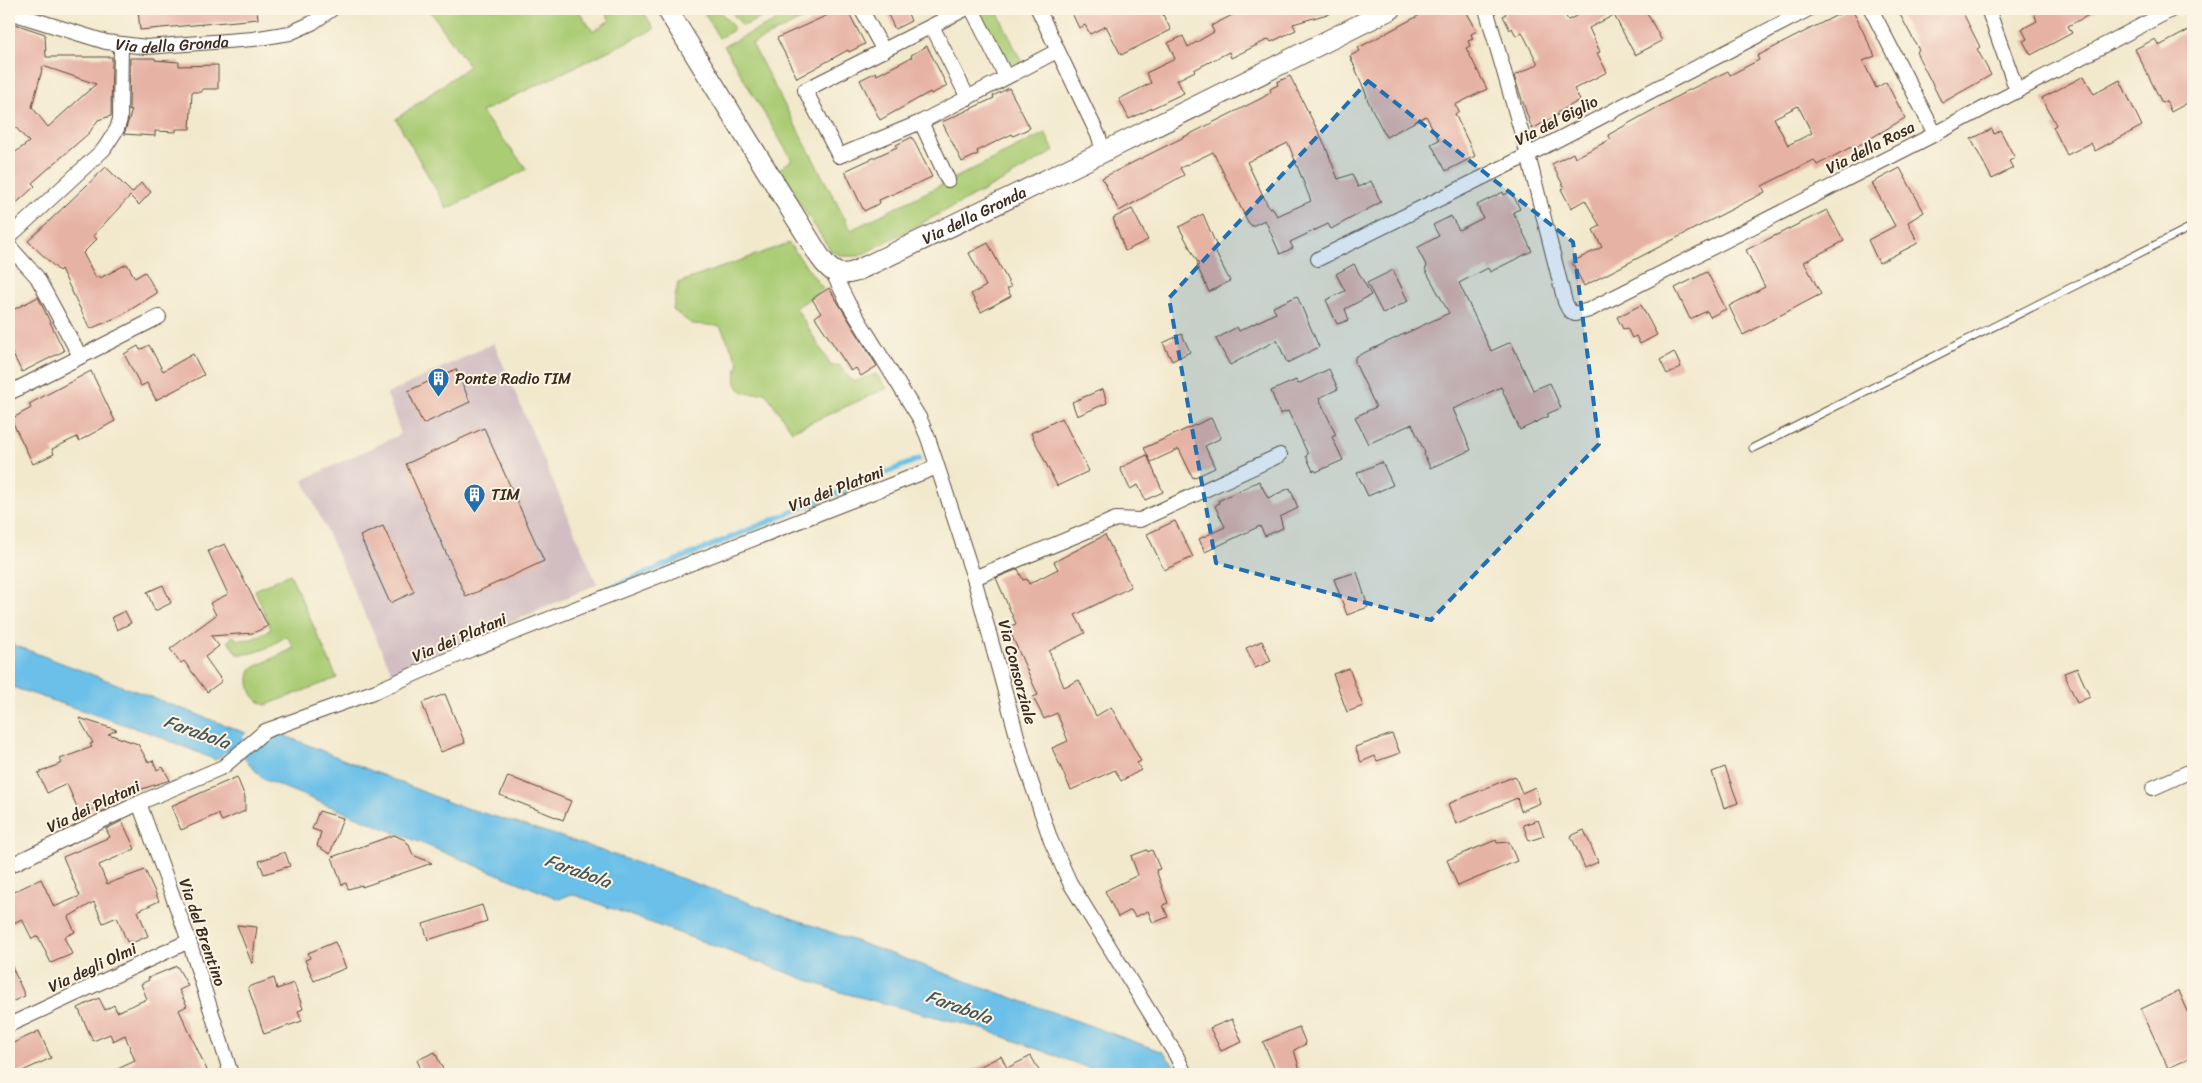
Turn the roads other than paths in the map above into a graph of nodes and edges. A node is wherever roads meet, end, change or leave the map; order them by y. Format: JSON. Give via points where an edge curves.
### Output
{"nodes":[{"id":1,"x":332,"y":9,"type":"edge"},
{"id":2,"x":667,"y":9,"type":"edge"},
{"id":3,"x":862,"y":9,"type":"edge"},
{"id":4,"x":966,"y":9,"type":"edge"},
{"id":5,"x":972,"y":9,"type":"edge"},
{"id":6,"x":1038,"y":9,"type":"edge"},
{"id":7,"x":1391,"y":9,"type":"edge"},
{"id":8,"x":1486,"y":9,"type":"edge"},
{"id":9,"x":1809,"y":9,"type":"edge"},
{"id":10,"x":1870,"y":9,"type":"edge"},
{"id":11,"x":1988,"y":9,"type":"edge"},
{"id":12,"x":2173,"y":9,"type":"edge"},
{"id":13,"x":9,"y":12,"type":"edge"},
{"id":14,"x":932,"y":26,"type":"junction"},
{"id":15,"x":121,"y":45,"type":"junction"},
{"id":16,"x":884,"y":50,"type":"junction"},
{"id":17,"x":1057,"y":51,"type":"junction"},
{"id":18,"x":1006,"y":77,"type":"junction"},
{"id":19,"x":2017,"y":91,"type":"junction"},
{"id":20,"x":968,"y":98,"type":"junction"},
{"id":21,"x":921,"y":122,"type":"junction"},
{"id":22,"x":1935,"y":134,"type":"junction"},
{"id":23,"x":1103,"y":152,"type":"junction"},
{"id":24,"x":1528,"y":154,"type":"junction"},
{"id":25,"x":948,"y":180,"type":"dead end"},
{"id":26,"x":2193,"y":226,"type":"edge"},
{"id":27,"x":9,"y":237,"type":"edge"},
{"id":28,"x":9,"y":246,"type":"edge"},
{"id":29,"x":1318,"y":260,"type":"dead end"},
{"id":30,"x":832,"y":271,"type":"junction"},
{"id":31,"x":159,"y":317,"type":"dead end"},
{"id":32,"x":80,"y":356,"type":"junction"},
{"id":33,"x":9,"y":393,"type":"edge"},
{"id":34,"x":1753,"y":448,"type":"dead end"},
{"id":35,"x":1280,"y":455,"type":"dead end"},
{"id":36,"x":937,"y":467,"type":"junction"},
{"id":37,"x":974,"y":578,"type":"junction"},
{"id":38,"x":2193,"y":770,"type":"edge"},
{"id":39,"x":2153,"y":788,"type":"dead end"},
{"id":40,"x":139,"y":803,"type":"junction"},
{"id":41,"x":9,"y":866,"type":"edge"},
{"id":42,"x":189,"y":941,"type":"junction"},
{"id":43,"x":9,"y":1025,"type":"edge"},
{"id":44,"x":231,"y":1074,"type":"edge"},
{"id":45,"x":1186,"y":1074,"type":"edge"}],
"edges":[{"from":1,"to":15,"type":"street","name":"Via della Gronda","via":[[306,27],[274,36],[146,47]]},
{"from":2,"to":30,"type":"street","via":[[820,258]]},
{"from":3,"to":16,"type":"street"},
{"from":4,"to":14,"type":"street"},
{"from":5,"to":18,"type":"street"},
{"from":6,"to":17,"type":"street"},
{"from":7,"to":23,"type":"street","name":"Via della Gronda"},
{"from":8,"to":24,"type":"street"},
{"from":9,"to":24,"type":"street","name":"Via del Giglio"},
{"from":10,"to":22,"type":"street"},
{"from":11,"to":19,"type":"street"},
{"from":12,"to":19,"type":"street","name":"Via della Rosa"},
{"from":13,"to":15,"type":"street","name":"Via della Gronda"},
{"from":14,"to":16,"type":"street"},
{"from":14,"to":20,"type":"street"},
{"from":15,"to":27,"type":"street","via":[[120,119],[117,129],[104,149]]},
{"from":16,"to":21,"type":"street","via":[[805,90],[839,156]]},
{"from":17,"to":18,"type":"street"},
{"from":17,"to":23,"type":"street","via":[[1099,137]]},
{"from":18,"to":20,"type":"street"},
{"from":19,"to":22,"type":"street","name":"Via della Rosa"},
{"from":20,"to":21,"type":"street"},
{"from":21,"to":25,"type":"street"},
{"from":22,"to":24,"type":"street","name":"Via della Rosa","via":[[1580,313],[1571,312],[1564,302]]},
{"from":23,"to":30,"type":"street","name":"Via della Gronda","via":[[854,272],[840,275]]},
{"from":24,"to":29,"type":"street","name":"Via del Giglio"},
{"from":26,"to":34,"type":"lane"},
{"from":28,"to":32,"type":"street","via":[[37,276]]},
{"from":30,"to":36,"type":"street","name":"Via Consorziale","via":[[848,303],[920,419]]},
{"from":31,"to":32,"type":"street"},
{"from":32,"to":33,"type":"street"},
{"from":35,"to":37,"type":"street","via":[[1140,520],[1116,519]]},
{"from":36,"to":37,"type":"street","name":"Via Consorziale"},
{"from":36,"to":40,"type":"street","name":"Via dei Platani","via":[[472,649],[376,691],[265,731],[223,767]]},
{"from":37,"to":45,"type":"street","name":"Via Consorziale","via":[[1023,758],[1051,841],[1070,884]]},
{"from":38,"to":39,"type":"street"},
{"from":40,"to":41,"type":"street","name":"Via dei Platani"},
{"from":40,"to":42,"type":"street","name":"Via del Brentino"},
{"from":42,"to":43,"type":"street","name":"Via degli Olmi"},
{"from":42,"to":44,"type":"street","name":"Via del Brentino"}]}
